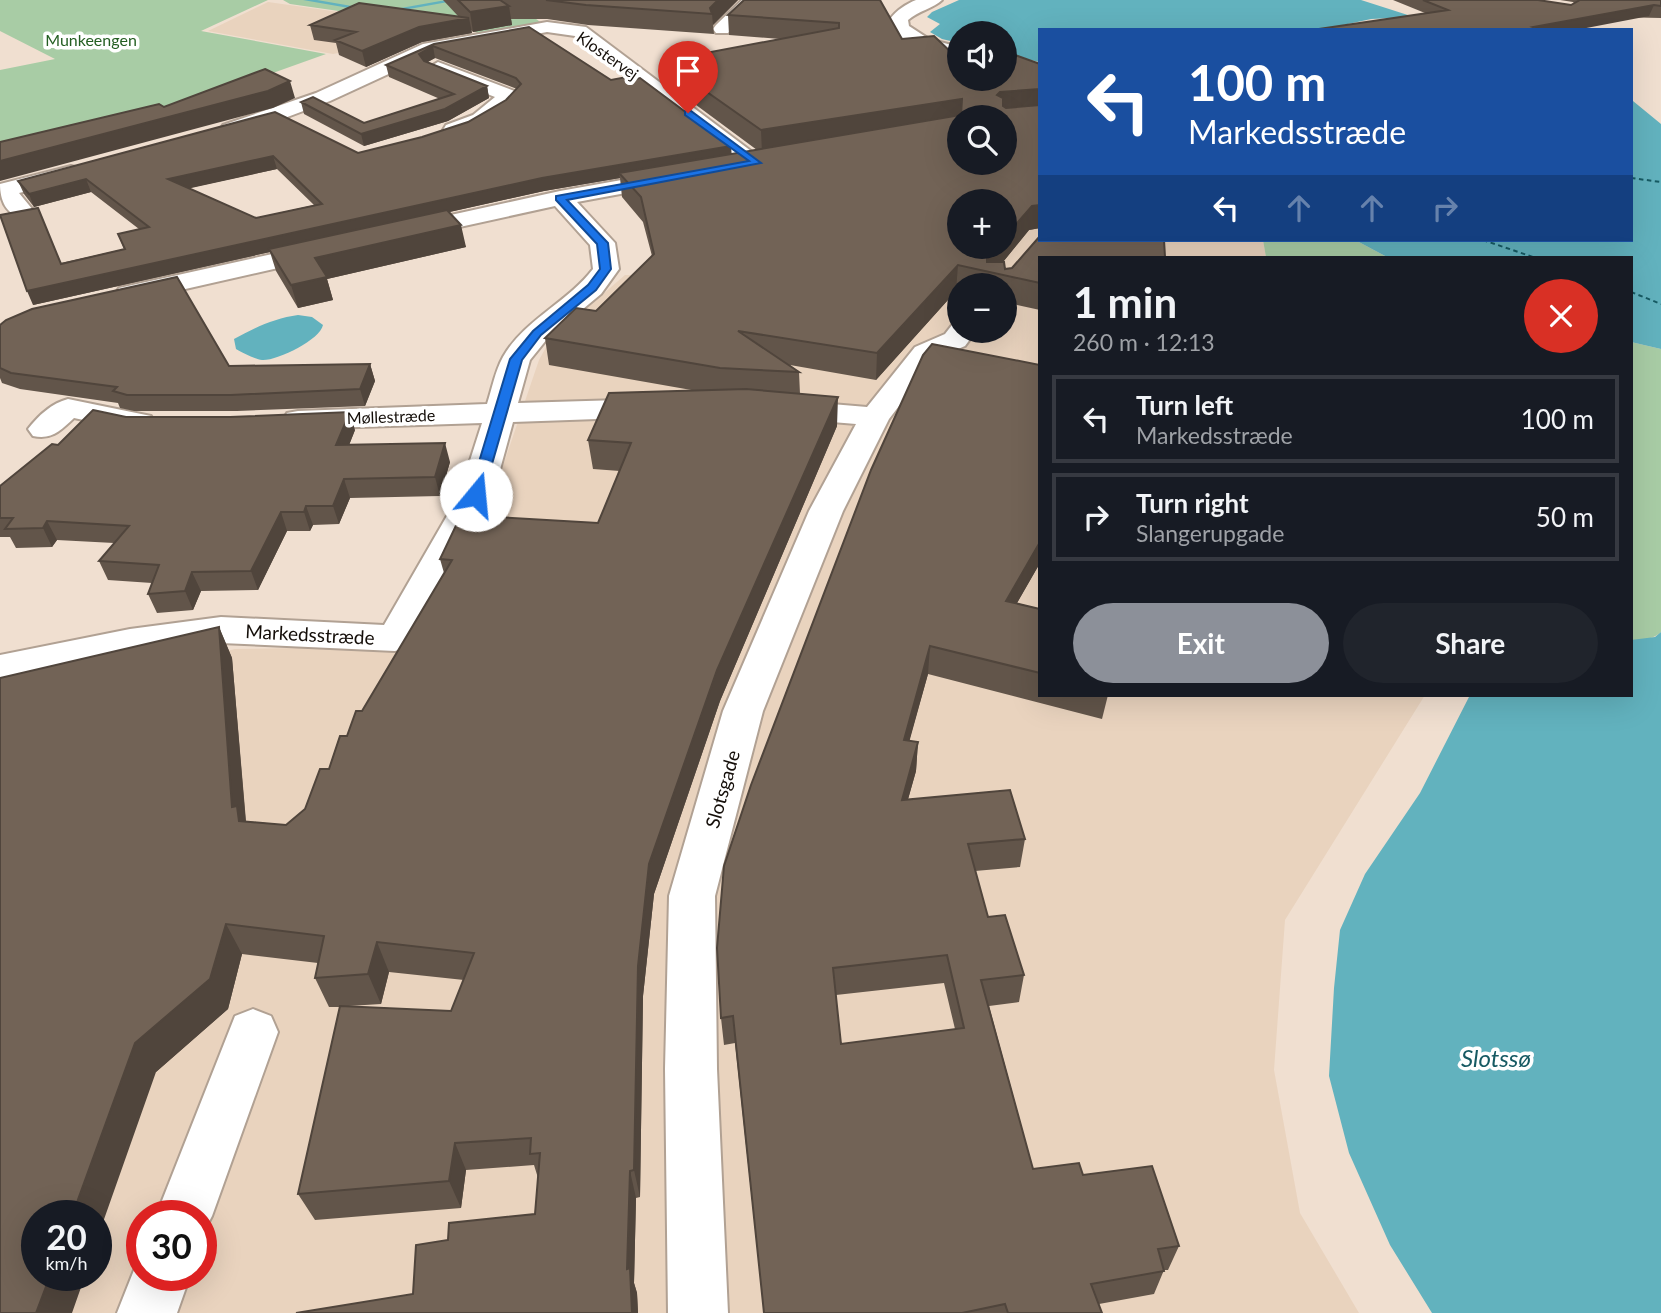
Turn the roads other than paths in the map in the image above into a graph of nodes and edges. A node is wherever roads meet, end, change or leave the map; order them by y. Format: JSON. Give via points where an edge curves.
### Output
{"nodes":[{"id":1,"x":751,"y":0,"type":"edge"},
{"id":2,"x":933,"y":0,"type":"edge"},
{"id":3,"x":887,"y":4,"type":"dead end"},
{"id":4,"x":913,"y":7,"type":"junction"},
{"id":5,"x":722,"y":29,"type":"dead end"},
{"id":6,"x":947,"y":50,"type":"edge"},
{"id":7,"x":434,"y":66,"type":"edge"},
{"id":8,"x":281,"y":114,"type":"junction"},
{"id":9,"x":304,"y":126,"type":"edge"},
{"id":10,"x":206,"y":137,"type":"edge"},
{"id":11,"x":432,"y":137,"type":"edge"},
{"id":12,"x":783,"y":158,"type":"edge"},
{"id":13,"x":756,"y":163,"type":"junction"},
{"id":14,"x":730,"y":167,"type":"edge"},
{"id":15,"x":85,"y":169,"type":"edge"},
{"id":16,"x":691,"y":175,"type":"edge"},
{"id":17,"x":560,"y":198,"type":"junction"},
{"id":18,"x":21,"y":211,"type":"edge"},
{"id":19,"x":387,"y":236,"type":"edge"},
{"id":20,"x":347,"y":245,"type":"edge"},
{"id":21,"x":110,"y":298,"type":"edge"},
{"id":22,"x":947,"y":341,"type":"edge"},
{"id":23,"x":681,"y":407,"type":"edge"},
{"id":24,"x":761,"y":407,"type":"edge"},
{"id":25,"x":501,"y":411,"type":"junction"},
{"id":26,"x":875,"y":417,"type":"junction"},
{"id":27,"x":276,"y":421,"type":"edge"},
{"id":28,"x":174,"y":423,"type":"edge"},
{"id":29,"x":44,"y":429,"type":"dead end"},
{"id":30,"x":0,"y":668,"type":"edge"},
{"id":31,"x":253,"y":1032,"type":"dead end"},
{"id":32,"x":190,"y":1200,"type":"edge"},
{"id":33,"x":155,"y":1291,"type":"edge"},
{"id":34,"x":147,"y":1313,"type":"edge"},
{"id":35,"x":698,"y":1313,"type":"edge"}],
"edges":[{"from":1,"to":5,"type":"street"},
{"from":2,"to":4,"type":"street"},
{"from":3,"to":4,"type":"street"},
{"from":4,"to":6,"type":"street","via":[[899,19],[900,28],[922,43]]},
{"from":7,"to":11,"type":"street","via":[[510,96],[480,119]]},
{"from":8,"to":9,"type":"street"},
{"from":8,"to":10,"type":"street","name":"Klostervej"},
{"from":8,"to":13,"type":"street","name":"Klostervej","via":[[430,48],[547,27],[565,28],[580,31]]},
{"from":12,"to":13,"type":"street"},
{"from":13,"to":14,"type":"street"},
{"from":15,"to":18,"type":"street","via":[[4,190]]},
{"from":16,"to":17,"type":"street"},
{"from":17,"to":19,"type":"street"},
{"from":17,"to":25,"type":"street","name":"Markedsstræde","via":[[602,243],[606,269],[592,288],[537,333],[516,359]]},
{"from":20,"to":21,"type":"street"},
{"from":22,"to":26,"type":"street","name":"Slotsgade","via":[[925,353]]},
{"from":23,"to":25,"type":"street","name":"Møllestræde"},
{"from":24,"to":26,"type":"street"},
{"from":25,"to":27,"type":"street","name":"Møllestræde"},
{"from":25,"to":30,"type":"street","name":"Markedsstræde","via":[[476,495],[395,638],[221,630],[130,642]]},
{"from":26,"to":35,"type":"street","name":"Slotsgade","via":[[826,511],[743,711],[692,896]]},
{"from":28,"to":29,"type":"street","via":[[134,423],[68,408]]},
{"from":31,"to":32,"type":"street"},
{"from":33,"to":34,"type":"street"}]}
